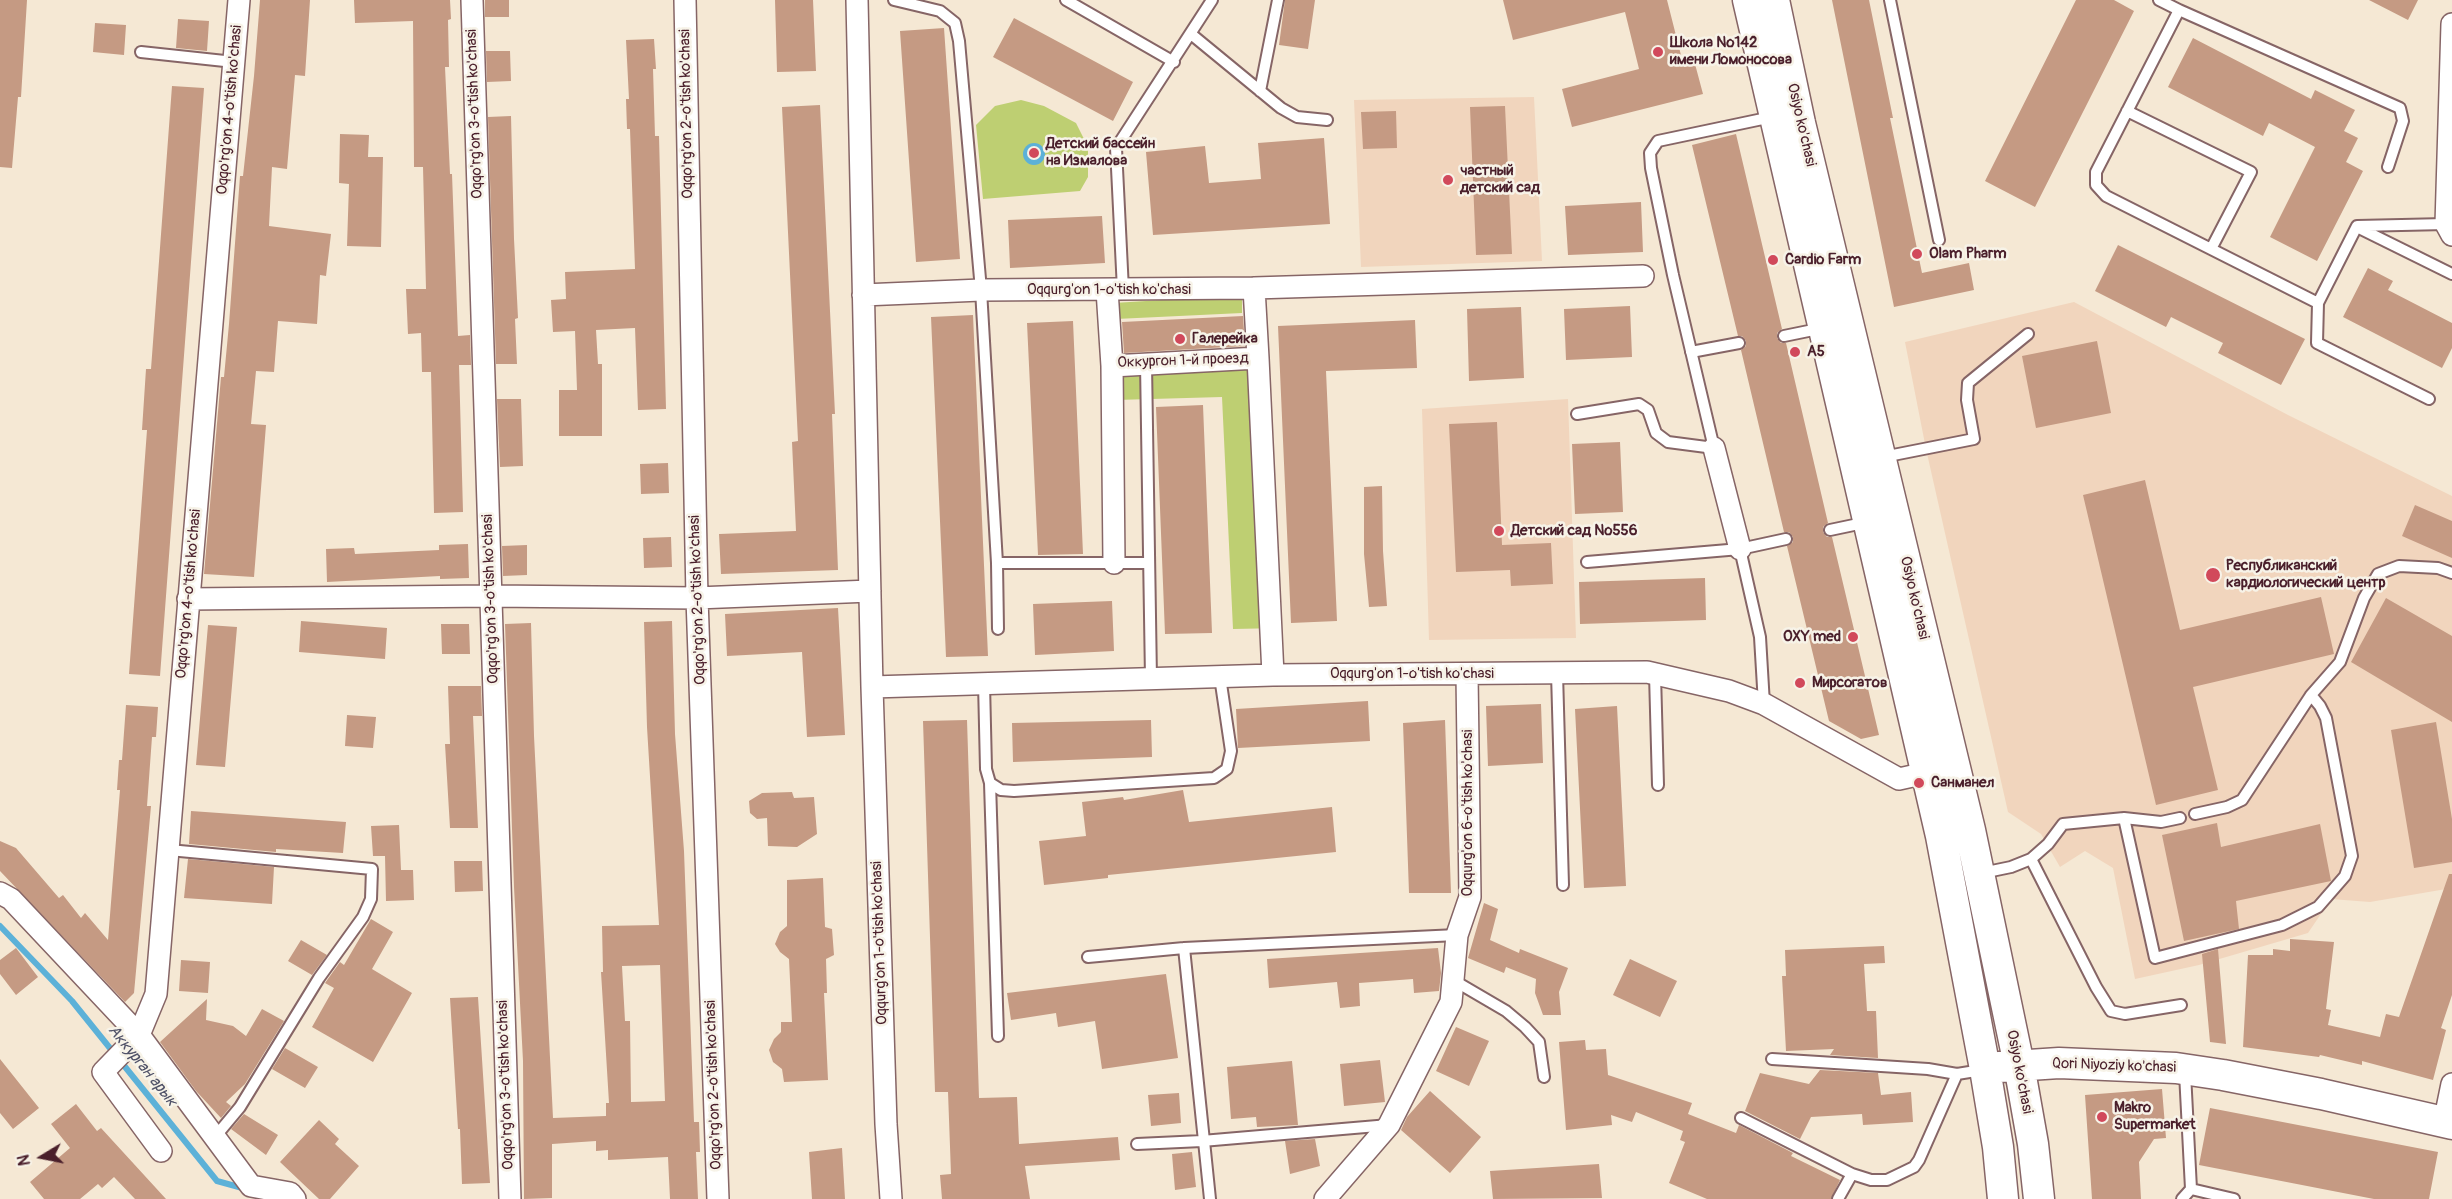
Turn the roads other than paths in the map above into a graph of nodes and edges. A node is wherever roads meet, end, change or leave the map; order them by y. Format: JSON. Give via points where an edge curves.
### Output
{"nodes":[{"id":1,"x":239,"y":0,"type":"edge"},
{"id":2,"x":472,"y":0,"type":"edge"},
{"id":3,"x":685,"y":0,"type":"edge"},
{"id":4,"x":857,"y":0,"type":"edge"},
{"id":5,"x":894,"y":0,"type":"edge"},
{"id":6,"x":1066,"y":0,"type":"edge"},
{"id":7,"x":1212,"y":0,"type":"edge"},
{"id":8,"x":1278,"y":0,"type":"edge"},
{"id":9,"x":1748,"y":0,"type":"edge"},
{"id":10,"x":1774,"y":0,"type":"edge"},
{"id":11,"x":1890,"y":0,"type":"edge"},
{"id":12,"x":2159,"y":0,"type":"edge"},
{"id":13,"x":2179,"y":9,"type":"junction"},
{"id":14,"x":2452,"y":24,"type":"edge"},
{"id":15,"x":1191,"y":34,"type":"junction"},
{"id":16,"x":141,"y":52,"type":"dead end"},
{"id":17,"x":234,"y":62,"type":"junction"},
{"id":18,"x":1174,"y":62,"type":"junction"},
{"id":19,"x":1260,"y":91,"type":"junction"},
{"id":20,"x":2127,"y":111,"type":"junction"},
{"id":21,"x":1774,"y":117,"type":"junction"},
{"id":22,"x":1327,"y":120,"type":"dead end"},
{"id":23,"x":2388,"y":167,"type":"dead end"},
{"id":24,"x":2356,"y":226,"type":"junction"},
{"id":25,"x":2449,"y":229,"type":"edge"},
{"id":26,"x":1940,"y":240,"type":"dead end"},
{"id":27,"x":2211,"y":249,"type":"junction"},
{"id":28,"x":2452,"y":274,"type":"edge"},
{"id":29,"x":1643,"y":276,"type":"dead end"},
{"id":30,"x":1254,"y":288,"type":"junction"},
{"id":31,"x":981,"y":290,"type":"junction"},
{"id":32,"x":1115,"y":290,"type":"junction"},
{"id":33,"x":863,"y":295,"type":"junction"},
{"id":34,"x":2318,"y":303,"type":"junction"},
{"id":35,"x":1824,"y":328,"type":"junction"},
{"id":36,"x":2028,"y":334,"type":"dead end"},
{"id":37,"x":1784,"y":336,"type":"dead end"},
{"id":38,"x":1739,"y":343,"type":"dead end"},
{"id":39,"x":1691,"y":352,"type":"junction"},
{"id":40,"x":1258,"y":358,"type":"junction"},
{"id":41,"x":1146,"y":364,"type":"junction"},
{"id":42,"x":1112,"y":366,"type":"junction"},
{"id":43,"x":2429,"y":399,"type":"dead end"},
{"id":44,"x":1577,"y":414,"type":"dead end"},
{"id":45,"x":1714,"y":448,"type":"junction"},
{"id":46,"x":1880,"y":458,"type":"junction"},
{"id":47,"x":1868,"y":522,"type":"junction"},
{"id":48,"x":1830,"y":530,"type":"dead end"},
{"id":49,"x":1786,"y":539,"type":"dead end"},
{"id":50,"x":1740,"y":549,"type":"junction"},
{"id":51,"x":1587,"y":562,"type":"dead end"},
{"id":52,"x":997,"y":563,"type":"junction"},
{"id":53,"x":1114,"y":563,"type":"junction"},
{"id":54,"x":1149,"y":563,"type":"junction"},
{"id":55,"x":2452,"y":573,"type":"edge"},
{"id":56,"x":870,"y":591,"type":"junction"},
{"id":57,"x":491,"y":596,"type":"junction"},
{"id":58,"x":697,"y":598,"type":"junction"},
{"id":59,"x":188,"y":599,"type":"junction"},
{"id":60,"x":998,"y":629,"type":"dead end"},
{"id":61,"x":1557,"y":673,"type":"junction"},
{"id":62,"x":1467,"y":674,"type":"junction"},
{"id":63,"x":1655,"y":674,"type":"junction"},
{"id":64,"x":1273,"y":675,"type":"junction"},
{"id":65,"x":1220,"y":677,"type":"junction"},
{"id":66,"x":1151,"y":679,"type":"junction"},
{"id":67,"x":984,"y":683,"type":"junction"},
{"id":68,"x":872,"y":687,"type":"junction"},
{"id":69,"x":2311,"y":695,"type":"junction"},
{"id":70,"x":1764,"y":704,"type":"junction"},
{"id":71,"x":1940,"y":770,"type":"junction"},
{"id":72,"x":990,"y":783,"type":"junction"},
{"id":73,"x":1658,"y":785,"type":"dead end"},
{"id":74,"x":2195,"y":814,"type":"dead end"},
{"id":75,"x":2124,"y":818,"type":"junction"},
{"id":76,"x":2180,"y":818,"type":"dead end"},
{"id":77,"x":169,"y":850,"type":"junction"},
{"id":78,"x":2031,"y":859,"type":"junction"},
{"id":79,"x":1979,"y":874,"type":"junction"},
{"id":80,"x":1949,"y":880,"type":"junction"},
{"id":81,"x":1563,"y":885,"type":"dead end"},
{"id":82,"x":0,"y":893,"type":"edge"},
{"id":83,"x":1457,"y":935,"type":"junction"},
{"id":84,"x":1184,"y":948,"type":"junction"},
{"id":85,"x":1088,"y":957,"type":"dead end"},
{"id":86,"x":1453,"y":980,"type":"junction"},
{"id":87,"x":2181,"y":1005,"type":"dead end"},
{"id":88,"x":139,"y":1035,"type":"junction"},
{"id":89,"x":998,"y":1036,"type":"dead end"},
{"id":90,"x":1772,"y":1059,"type":"dead end"},
{"id":91,"x":2019,"y":1065,"type":"junction"},
{"id":92,"x":2185,"y":1069,"type":"junction"},
{"id":93,"x":1971,"y":1072,"type":"junction"},
{"id":94,"x":1544,"y":1077,"type":"dead end"},
{"id":95,"x":2452,"y":1084,"type":"edge"},
{"id":96,"x":1741,"y":1118,"type":"dead end"},
{"id":97,"x":2448,"y":1124,"type":"edge"},
{"id":98,"x":1389,"y":1125,"type":"junction"},
{"id":99,"x":215,"y":1137,"type":"junction"},
{"id":100,"x":1202,"y":1141,"type":"junction"},
{"id":101,"x":1137,"y":1144,"type":"dead end"},
{"id":102,"x":161,"y":1151,"type":"dead end"},
{"id":103,"x":1852,"y":1174,"type":"junction"},
{"id":104,"x":2191,"y":1189,"type":"junction"},
{"id":105,"x":295,"y":1199,"type":"edge"},
{"id":106,"x":510,"y":1199,"type":"edge"},
{"id":107,"x":717,"y":1199,"type":"edge"},
{"id":108,"x":891,"y":1199,"type":"edge"},
{"id":109,"x":1210,"y":1199,"type":"edge"},
{"id":110,"x":1325,"y":1199,"type":"edge"},
{"id":111,"x":1838,"y":1199,"type":"edge"},
{"id":112,"x":2003,"y":1199,"type":"edge"},
{"id":113,"x":2039,"y":1199,"type":"edge"},
{"id":114,"x":2182,"y":1199,"type":"edge"},
{"id":115,"x":2234,"y":1199,"type":"edge"}],
"edges":[{"from":1,"to":17,"type":"street","name":"Oqqo'rg'on 4-o'tish ko'chasi"},
{"from":2,"to":57,"type":"street","name":"Oqqo'rg'on 3-o'tish ko'chasi"},
{"from":3,"to":58,"type":"street","name":"Oqqo'rg'on 2-o'tish ko'chasi"},
{"from":4,"to":33,"type":"street","name":"Oqqurg'on 1-o'tish ko'chasi"},
{"from":5,"to":31,"type":"lane","via":[[940,11],[955,23],[962,61]]},
{"from":6,"to":18,"type":"lane"},
{"from":7,"to":15,"type":"lane"},
{"from":8,"to":19,"type":"lane"},
{"from":9,"to":21,"type":"main road","name":"Osiyo ko'chasi"},
{"from":10,"to":46,"type":"main road","name":"Osiyo ko'chasi"},
{"from":11,"to":26,"type":"lane"},
{"from":12,"to":13,"type":"lane"},
{"from":13,"to":20,"type":"lane"},
{"from":13,"to":23,"type":"lane","via":[[2400,108],[2403,121]]},
{"from":14,"to":25,"type":"street"},
{"from":15,"to":18,"type":"lane"},
{"from":15,"to":19,"type":"lane"},
{"from":16,"to":17,"type":"lane"},
{"from":17,"to":59,"type":"street","name":"Oqqo'rg'on 4-o'tish ko'chasi"},
{"from":18,"to":32,"type":"lane","via":[[1116,148]]},
{"from":19,"to":22,"type":"lane","via":[[1297,117]]},
{"from":20,"to":27,"type":"lane","via":[[2096,172],[2096,185],[2100,191]]},
{"from":20,"to":27,"type":"lane","via":[[2251,172]]},
{"from":21,"to":35,"type":"main road","name":"Osiyo ko'chasi"},
{"from":21,"to":39,"type":"lane","via":[[1658,141],[1650,153]]},
{"from":24,"to":25,"type":"lane"},
{"from":24,"to":28,"type":"lane"},
{"from":24,"to":34,"type":"lane"},
{"from":27,"to":34,"type":"lane"},
{"from":29,"to":30,"type":"street","name":"Oqqurg'on 1-o'tish ko'chasi"},
{"from":30,"to":32,"type":"street","name":"Oqqurg'on 1-o'tish ko'chasi"},
{"from":30,"to":40,"type":"street","name":"Оккургон 1-й проезд"},
{"from":31,"to":32,"type":"street","name":"Oqqurg'on 1-o'tish ko'chasi"},
{"from":31,"to":33,"type":"street","name":"Oqqurg'on 1-o'tish ko'chasi"},
{"from":31,"to":52,"type":"lane"},
{"from":32,"to":42,"type":"street","name":"Оккургон 1-й проезд"},
{"from":33,"to":56,"type":"street","name":"Oqqurg'on 1-o'tish ko'chasi"},
{"from":34,"to":43,"type":"lane","via":[[2317,343]]},
{"from":35,"to":37,"type":"lane"},
{"from":35,"to":47,"type":"main road","name":"Osiyo ko'chasi"},
{"from":36,"to":46,"type":"lane","via":[[1968,383],[1974,439]]},
{"from":38,"to":39,"type":"lane"},
{"from":39,"to":45,"type":"lane"},
{"from":40,"to":41,"type":"street","name":"Оккургон 1-й проезд"},
{"from":40,"to":64,"type":"street"},
{"from":41,"to":42,"type":"street","name":"Оккургон 1-й проезд"},
{"from":41,"to":54,"type":"lane"},
{"from":42,"to":53,"type":"street"},
{"from":44,"to":45,"type":"lane","via":[[1639,404],[1648,410],[1656,433],[1668,442]]},
{"from":45,"to":50,"type":"street"},
{"from":46,"to":71,"type":"main road","name":"Osiyo ko'chasi"},
{"from":47,"to":48,"type":"lane"},
{"from":47,"to":71,"type":"main road","name":"Osiyo ko'chasi"},
{"from":49,"to":50,"type":"lane"},
{"from":50,"to":51,"type":"lane"},
{"from":50,"to":70,"type":"lane","via":[[1760,637]]},
{"from":52,"to":53,"type":"lane"},
{"from":52,"to":60,"type":"lane"},
{"from":53,"to":54,"type":"lane"},
{"from":54,"to":66,"type":"lane"},
{"from":55,"to":69,"type":"lane","via":[[2438,568],[2399,566],[2378,573],[2364,598],[2340,662]]},
{"from":56,"to":58,"type":"street"},
{"from":56,"to":68,"type":"street","name":"Oqqurg'on 1-o'tish ko'chasi"},
{"from":57,"to":58,"type":"street"},
{"from":57,"to":59,"type":"street"},
{"from":57,"to":106,"type":"street","name":"Oqqo'rg'on 3-o'tish ko'chasi"},
{"from":58,"to":107,"type":"street","name":"Oqqo'rg'on 2-o'tish ko'chasi"},
{"from":59,"to":77,"type":"street","name":"Oqqo'rg'on 4-o'tish ko'chasi"},
{"from":61,"to":62,"type":"street","name":"Oqqurg'on 1-o'tish ko'chasi"},
{"from":61,"to":63,"type":"street","name":"Oqqurg'on 1-o'tish ko'chasi"},
{"from":61,"to":81,"type":"lane"},
{"from":62,"to":64,"type":"street","name":"Oqqurg'on 1-o'tish ko'chasi"},
{"from":62,"to":83,"type":"street","name":"Oqqurg'on 6-o'tish ko'chasi","via":[[1470,897]]},
{"from":63,"to":70,"type":"street","name":"Oqqurg'on 1-o'tish ko'chasi","via":[[1729,690]]},
{"from":63,"to":73,"type":"lane"},
{"from":64,"to":65,"type":"street","name":"Oqqurg'on 1-o'tish ko'chasi"},
{"from":65,"to":66,"type":"street","name":"Oqqurg'on 1-o'tish ko'chasi"},
{"from":65,"to":72,"type":"lane","via":[[1231,751],[1227,769],[1214,778],[1014,791],[1001,790]]},
{"from":66,"to":67,"type":"street","name":"Oqqurg'on 1-o'tish ko'chasi"},
{"from":67,"to":68,"type":"street","name":"Oqqurg'on 1-o'tish ko'chasi"},
{"from":67,"to":72,"type":"lane","via":[[986,769]]},
{"from":68,"to":108,"type":"street","name":"Oqqurg'on 1-o'tish ko'chasi"},
{"from":69,"to":74,"type":"lane","via":[[2242,800]]},
{"from":69,"to":75,"type":"lane","via":[[2326,718],[2352,856],[2345,876],[2318,908],[2282,926],[2155,958]]},
{"from":70,"to":71,"type":"street","name":"Oqqurg'on 1-o'tish ko'chasi","via":[[1899,779]]},
{"from":71,"to":79,"type":"main road","name":"Osiyo ko'chasi"},
{"from":71,"to":80,"type":"main road","name":"Osiyo ko'chasi"},
{"from":72,"to":89,"type":"lane"},
{"from":75,"to":76,"type":"lane","via":[[2161,822]]},
{"from":75,"to":78,"type":"lane","via":[[2063,824]]},
{"from":77,"to":88,"type":"street","name":"Oqqo'rg'on 4-o'tish ko'chasi","via":[[156,994]]},
{"from":77,"to":99,"type":"lane","via":[[372,869],[371,899],[363,917],[319,978],[240,1107]]},
{"from":78,"to":79,"type":"lane"},
{"from":78,"to":87,"type":"lane","via":[[2111,1011],[2125,1014]]},
{"from":79,"to":80,"type":"main road"},
{"from":79,"to":91,"type":"main road","name":"Osiyo ko'chasi"},
{"from":80,"to":93,"type":"main road","name":"Osiyo ko'chasi"},
{"from":82,"to":88,"type":"street","via":[[11,899]]},
{"from":83,"to":84,"type":"lane"},
{"from":83,"to":86,"type":"street","name":"Oqqurg'on 6-o'tish ko'chasi"},
{"from":84,"to":85,"type":"lane"},
{"from":84,"to":100,"type":"lane"},
{"from":86,"to":94,"type":"lane","via":[[1506,1011],[1525,1027],[1539,1042]]},
{"from":86,"to":98,"type":"street","name":"Oqqurg'on 6-o'tish ko'chasi","via":[[1451,1002]]},
{"from":88,"to":99,"type":"street"},
{"from":88,"to":102,"type":"street","name":"Oqqo'rg'on 4-o'tish ko'chasi","via":[[103,1070]]},
{"from":90,"to":93,"type":"lane","name":"Qori Niyoziy ko'chasi"},
{"from":91,"to":92,"type":"main road","name":"Qori Niyoziy ko'chasi","via":[[2090,1063]]},
{"from":91,"to":93,"type":"main road","name":"Qori Niyoziy ko'chasi"},
{"from":91,"to":113,"type":"main road","name":"Osiyo ko'chasi"},
{"from":92,"to":97,"type":"main road","name":"Qori Niyoziy ko'chasi","via":[[2321,1094]]},
{"from":92,"to":104,"type":"lane"},
{"from":93,"to":103,"type":"lane","via":[[1914,1167],[1887,1180]]},
{"from":93,"to":112,"type":"main road","name":"Osiyo ko'chasi","via":[[1998,1147]]},
{"from":95,"to":97,"type":"street"},
{"from":96,"to":103,"type":"lane"},
{"from":98,"to":100,"type":"lane"},
{"from":98,"to":110,"type":"street","name":"Oqqurg'on 6-o'tish ko'chasi"},
{"from":99,"to":105,"type":"street","via":[[250,1186],[290,1193]]},
{"from":100,"to":101,"type":"lane"},
{"from":100,"to":109,"type":"lane"},
{"from":103,"to":111,"type":"lane"},
{"from":104,"to":114,"type":"lane"},
{"from":104,"to":115,"type":"lane"}]}
